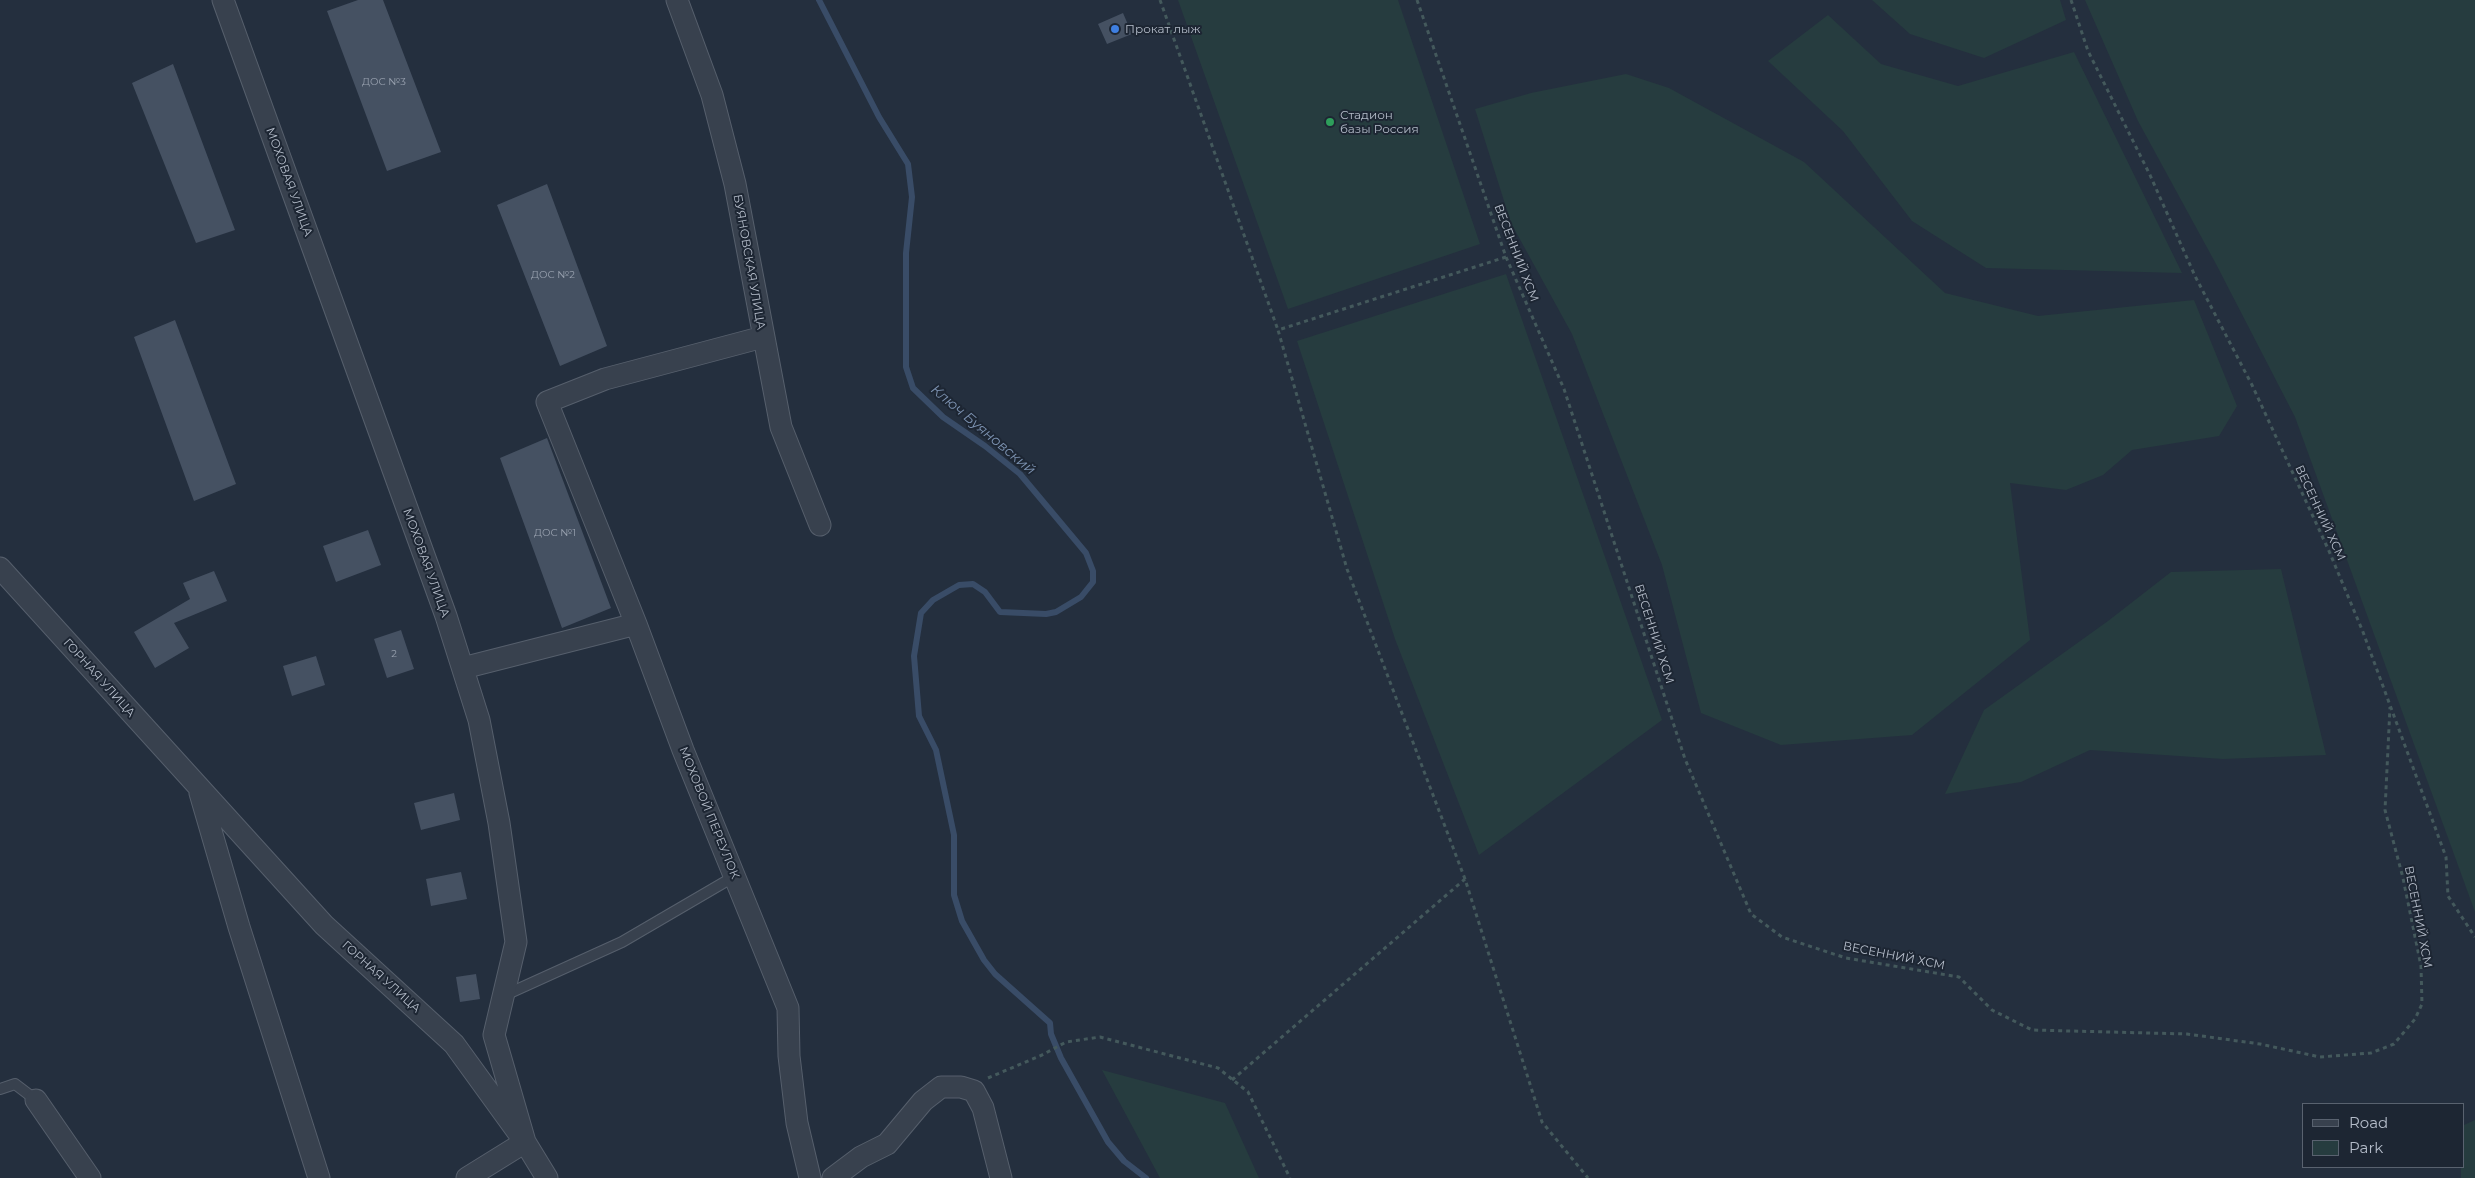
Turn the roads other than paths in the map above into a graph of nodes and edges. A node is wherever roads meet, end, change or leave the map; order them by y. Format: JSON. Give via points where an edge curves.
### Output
{"nodes":[{"id":1,"x":223,"y":0,"type":"edge"},
{"id":2,"x":677,"y":0,"type":"edge"},
{"id":3,"x":763,"y":337,"type":"junction"},
{"id":4,"x":820,"y":525,"type":"dead end"},
{"id":5,"x":0,"y":568,"type":"edge"},
{"id":6,"x":636,"y":624,"type":"junction"},
{"id":7,"x":462,"y":668,"type":"junction"},
{"id":8,"x":198,"y":788,"type":"junction"},
{"id":9,"x":734,"y":876,"type":"junction"},
{"id":10,"x":503,"y":996,"type":"junction"},
{"id":11,"x":0,"y":1089,"type":"edge"},
{"id":12,"x":36,"y":1100,"type":"joint"},
{"id":13,"x":524,"y":1142,"type":"junction"},
{"id":14,"x":90,"y":1178,"type":"edge"},
{"id":15,"x":319,"y":1178,"type":"edge"},
{"id":16,"x":467,"y":1178,"type":"edge"},
{"id":17,"x":547,"y":1178,"type":"edge"},
{"id":18,"x":810,"y":1178,"type":"edge"},
{"id":19,"x":833,"y":1178,"type":"edge"},
{"id":20,"x":1001,"y":1178,"type":"edge"}],
"edges":[{"from":1,"to":7,"type":"street","name":"МОХОВАЯ УЛИЦА"},
{"from":2,"to":3,"type":"street","name":"БУЯНОВСКАЯ УЛИЦА","via":[[712,95],[731,166]]},
{"from":3,"to":4,"type":"street","name":"БУЯНОВСКАЯ УЛИЦА","via":[[781,427]]},
{"from":3,"to":6,"type":"street","name":"МОХОВОЙ ПЕРЕУЛОК","via":[[605,379],[547,402]]},
{"from":5,"to":8,"type":"street","name":"ГОРНАЯ УЛИЦА"},
{"from":6,"to":7,"type":"street"},
{"from":6,"to":9,"type":"street","name":"МОХОВОЙ ПЕРЕУЛОК"},
{"from":7,"to":10,"type":"street","name":"МОХОВАЯ УЛИЦА","via":[[479,720],[516,942]]},
{"from":8,"to":13,"type":"street","name":"ГОРНАЯ УЛИЦА","via":[[324,925],[454,1044]]},
{"from":8,"to":15,"type":"street","name":"ГОРНАЯ УЛИЦА"},
{"from":9,"to":10,"type":"lane","via":[[622,942]]},
{"from":9,"to":18,"type":"street","name":"МОХОВОЙ ПЕРЕУЛОК","via":[[788,1008],[789,1056],[797,1123]]},
{"from":10,"to":13,"type":"street","name":"МОХОВАЯ УЛИЦА","via":[[494,1035]]},
{"from":11,"to":12,"type":"lane","via":[[15,1084]]},
{"from":12,"to":14,"type":"street"},
{"from":13,"to":16,"type":"street"},
{"from":13,"to":17,"type":"street","name":"ГОРНАЯ УЛИЦА"},
{"from":19,"to":20,"type":"street","via":[[861,1157],[887,1144],[923,1101],[941,1087],[974,1091],[983,1108]]}]}
